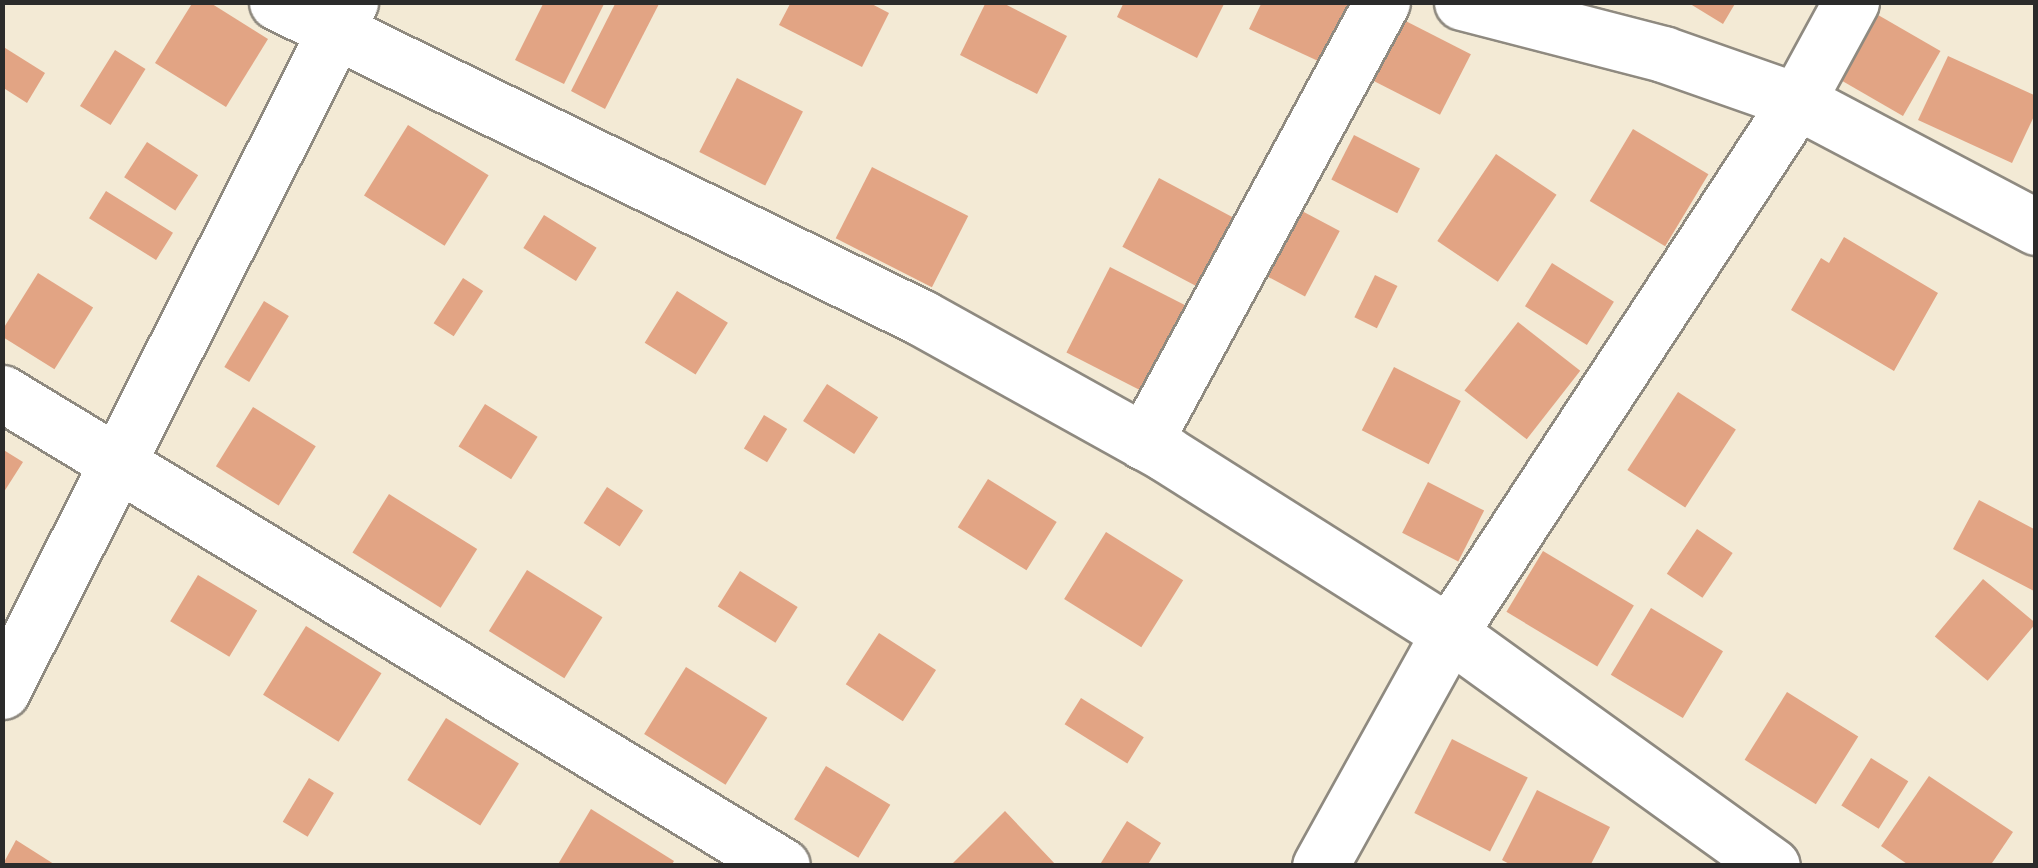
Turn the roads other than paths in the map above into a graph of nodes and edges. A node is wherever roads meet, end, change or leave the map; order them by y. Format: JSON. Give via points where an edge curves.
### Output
{"nodes":[{"id":1,"x":277,"y":2,"type":"edge"},
{"id":2,"x":1382,"y":2,"type":"edge"},
{"id":3,"x":1462,"y":2,"type":"edge"},
{"id":4,"x":1852,"y":2,"type":"edge"},
{"id":5,"x":343,"y":17,"type":"edge"},
{"id":6,"x":1797,"y":102,"type":"junction"},
{"id":7,"x":2036,"y":226,"type":"edge"},
{"id":8,"x":2,"y":393,"type":"edge"},
{"id":9,"x":1144,"y":442,"type":"junction"},
{"id":10,"x":116,"y":464,"type":"junction"},
{"id":11,"x":1449,"y":633,"type":"junction"},
{"id":12,"x":2,"y":691,"type":"edge"},
{"id":13,"x":782,"y":866,"type":"edge"},
{"id":14,"x":1320,"y":866,"type":"edge"},
{"id":15,"x":1772,"y":866,"type":"edge"}],
"edges":[{"from":1,"to":5,"type":"street"},
{"from":2,"to":9,"type":"street"},
{"from":3,"to":6,"type":"street","via":[[1664,54]]},
{"from":4,"to":6,"type":"street"},
{"from":5,"to":9,"type":"street","via":[[922,318]]},
{"from":5,"to":10,"type":"street"},
{"from":6,"to":7,"type":"street"},
{"from":6,"to":11,"type":"street"},
{"from":8,"to":10,"type":"street"},
{"from":9,"to":11,"type":"street"},
{"from":10,"to":12,"type":"street"},
{"from":10,"to":13,"type":"street"},
{"from":11,"to":14,"type":"street"},
{"from":11,"to":15,"type":"street"}]}
